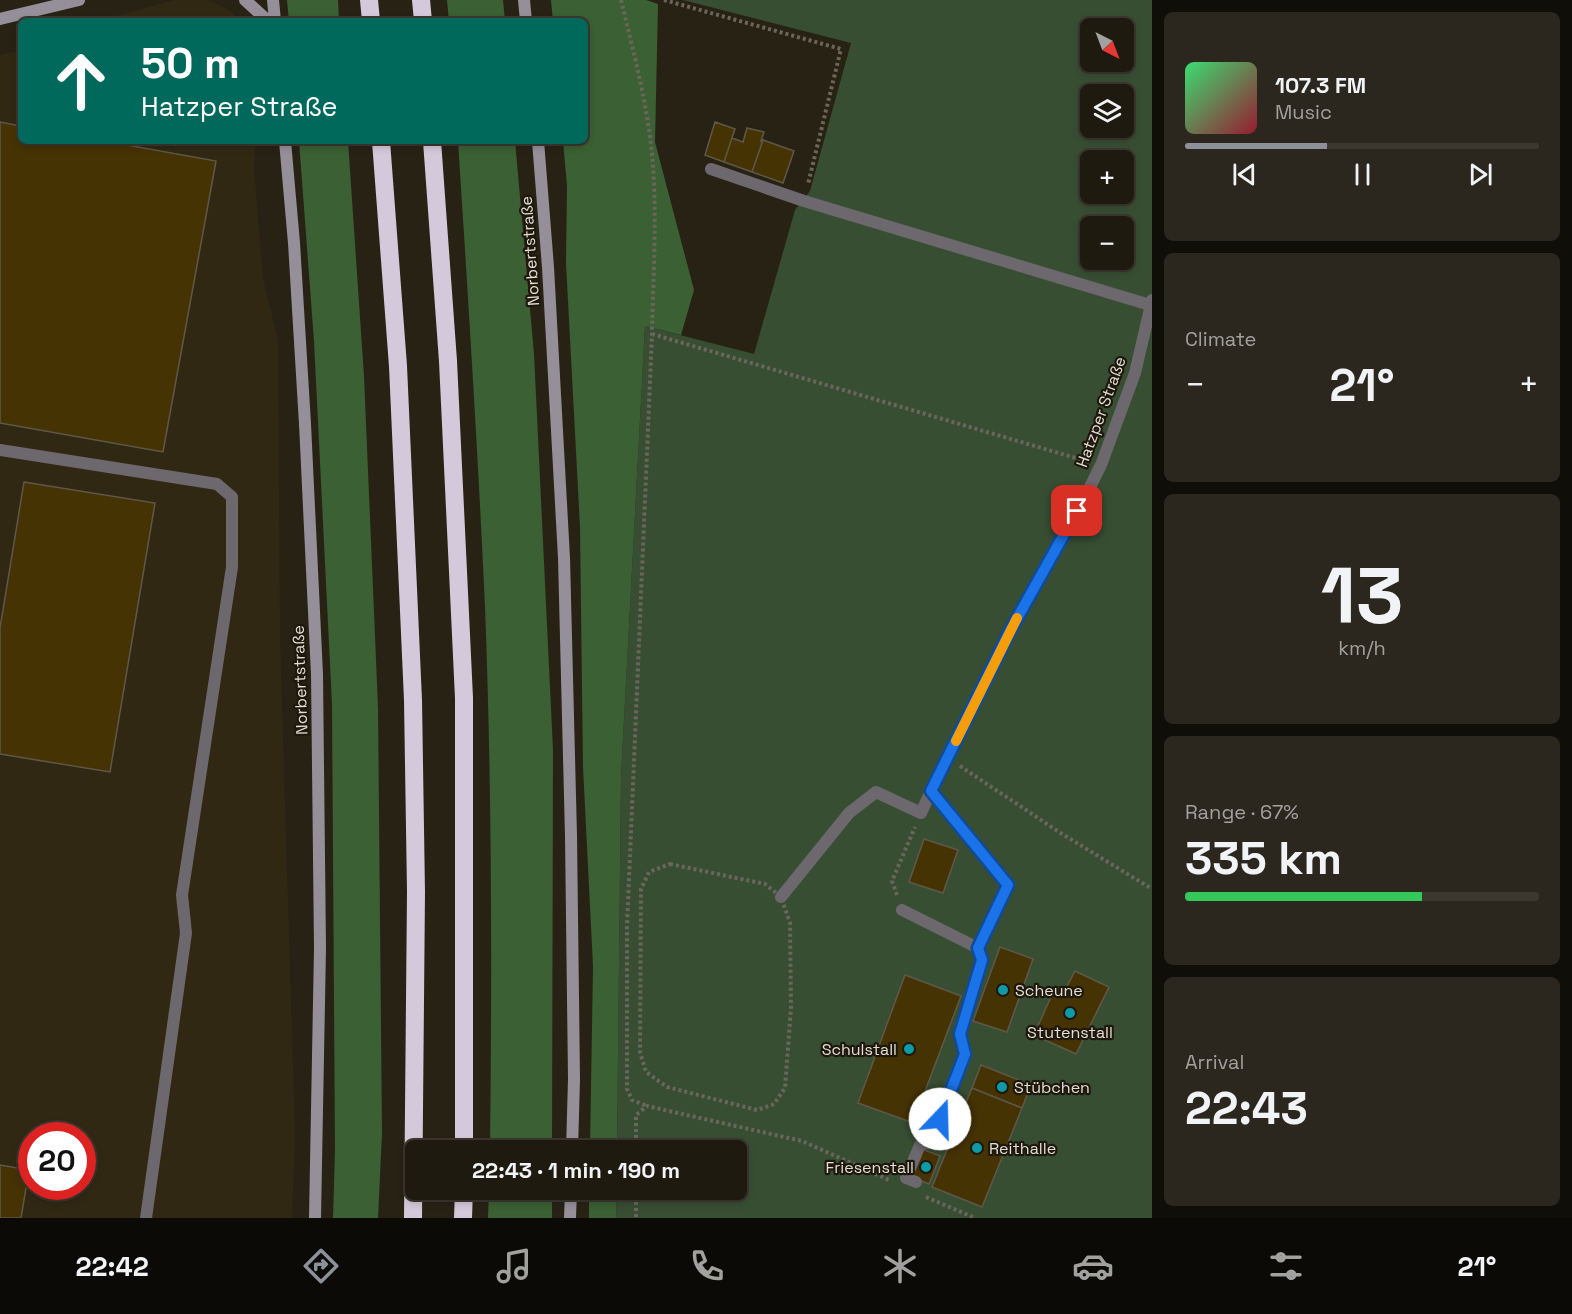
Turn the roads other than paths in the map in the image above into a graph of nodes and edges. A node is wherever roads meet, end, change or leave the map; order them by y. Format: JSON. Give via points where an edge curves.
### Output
{"nodes":[{"id":1,"x":79,"y":0,"type":"edge"},
{"id":2,"x":245,"y":0,"type":"edge"},
{"id":3,"x":273,"y":0,"type":"edge"},
{"id":4,"x":369,"y":0,"type":"edge"},
{"id":5,"x":421,"y":0,"type":"edge"},
{"id":6,"x":524,"y":0,"type":"edge"},
{"id":7,"x":265,"y":18,"type":"edge"},
{"id":8,"x":275,"y":18,"type":"edge"},
{"id":9,"x":371,"y":18,"type":"edge"},
{"id":10,"x":423,"y":18,"type":"edge"},
{"id":11,"x":526,"y":18,"type":"edge"},
{"id":12,"x":0,"y":19,"type":"edge"},
{"id":13,"x":285,"y":144,"type":"edge"},
{"id":14,"x":381,"y":144,"type":"edge"},
{"id":15,"x":432,"y":144,"type":"edge"},
{"id":16,"x":538,"y":144,"type":"edge"},
{"id":17,"x":711,"y":169,"type":"dead end"},
{"id":18,"x":1151,"y":303,"type":"edge"},
{"id":19,"x":0,"y":450,"type":"edge"},
{"id":20,"x":931,"y":791,"type":"junction"},
{"id":21,"x":781,"y":897,"type":"road end"},
{"id":22,"x":902,"y":910,"type":"road end"},
{"id":23,"x":978,"y":948,"type":"junction"},
{"id":24,"x":464,"y":1140,"type":"edge"},
{"id":25,"x":572,"y":1140,"type":"edge"},
{"id":26,"x":917,"y":1187,"type":"road end"},
{"id":27,"x":464,"y":1200,"type":"edge"},
{"id":28,"x":571,"y":1200,"type":"edge"},
{"id":29,"x":146,"y":1218,"type":"edge"},
{"id":30,"x":315,"y":1218,"type":"edge"},
{"id":31,"x":413,"y":1218,"type":"edge"},
{"id":32,"x":463,"y":1218,"type":"edge"},
{"id":33,"x":570,"y":1218,"type":"edge"}],
"edges":[{"from":1,"to":12,"type":"main road"},
{"from":2,"to":7,"type":"main road"},
{"from":3,"to":8,"type":"main road"},
{"from":4,"to":9,"type":"highway"},
{"from":5,"to":10,"type":"highway"},
{"from":6,"to":11,"type":"main road"},
{"from":13,"to":30,"type":"main road","name":"Norbertstraße","via":[[317,674],[320,948]]},
{"from":14,"to":31,"type":"highway","via":[[398,366],[413,700]]},
{"from":15,"to":24,"type":"highway","via":[[448,361],[464,698]]},
{"from":16,"to":25,"type":"main road","name":"Norbertstraße","via":[[564,558],[572,836]]},
{"from":17,"to":18,"type":"lane","name":"Hatzper Straße","via":[[804,201]]},
{"from":18,"to":20,"type":"lane","name":"Hatzper Straße","via":[[1135,373],[1101,465],[1010,631]]},
{"from":19,"to":29,"type":"lane","via":[[218,484],[232,498],[232,567],[182,895],[186,933]]},
{"from":20,"to":21,"type":"lane","name":"Hatzper Straße","via":[[921,813],[876,792],[849,813]]},
{"from":20,"to":23,"type":"lane","via":[[1008,885]]},
{"from":22,"to":23,"type":"lane"},
{"from":23,"to":26,"type":"lane","via":[[982,960],[960,1034],[965,1054],[932,1141],[920,1145],[906,1178]]},
{"from":27,"to":32,"type":"highway"},
{"from":28,"to":33,"type":"main road"}]}
